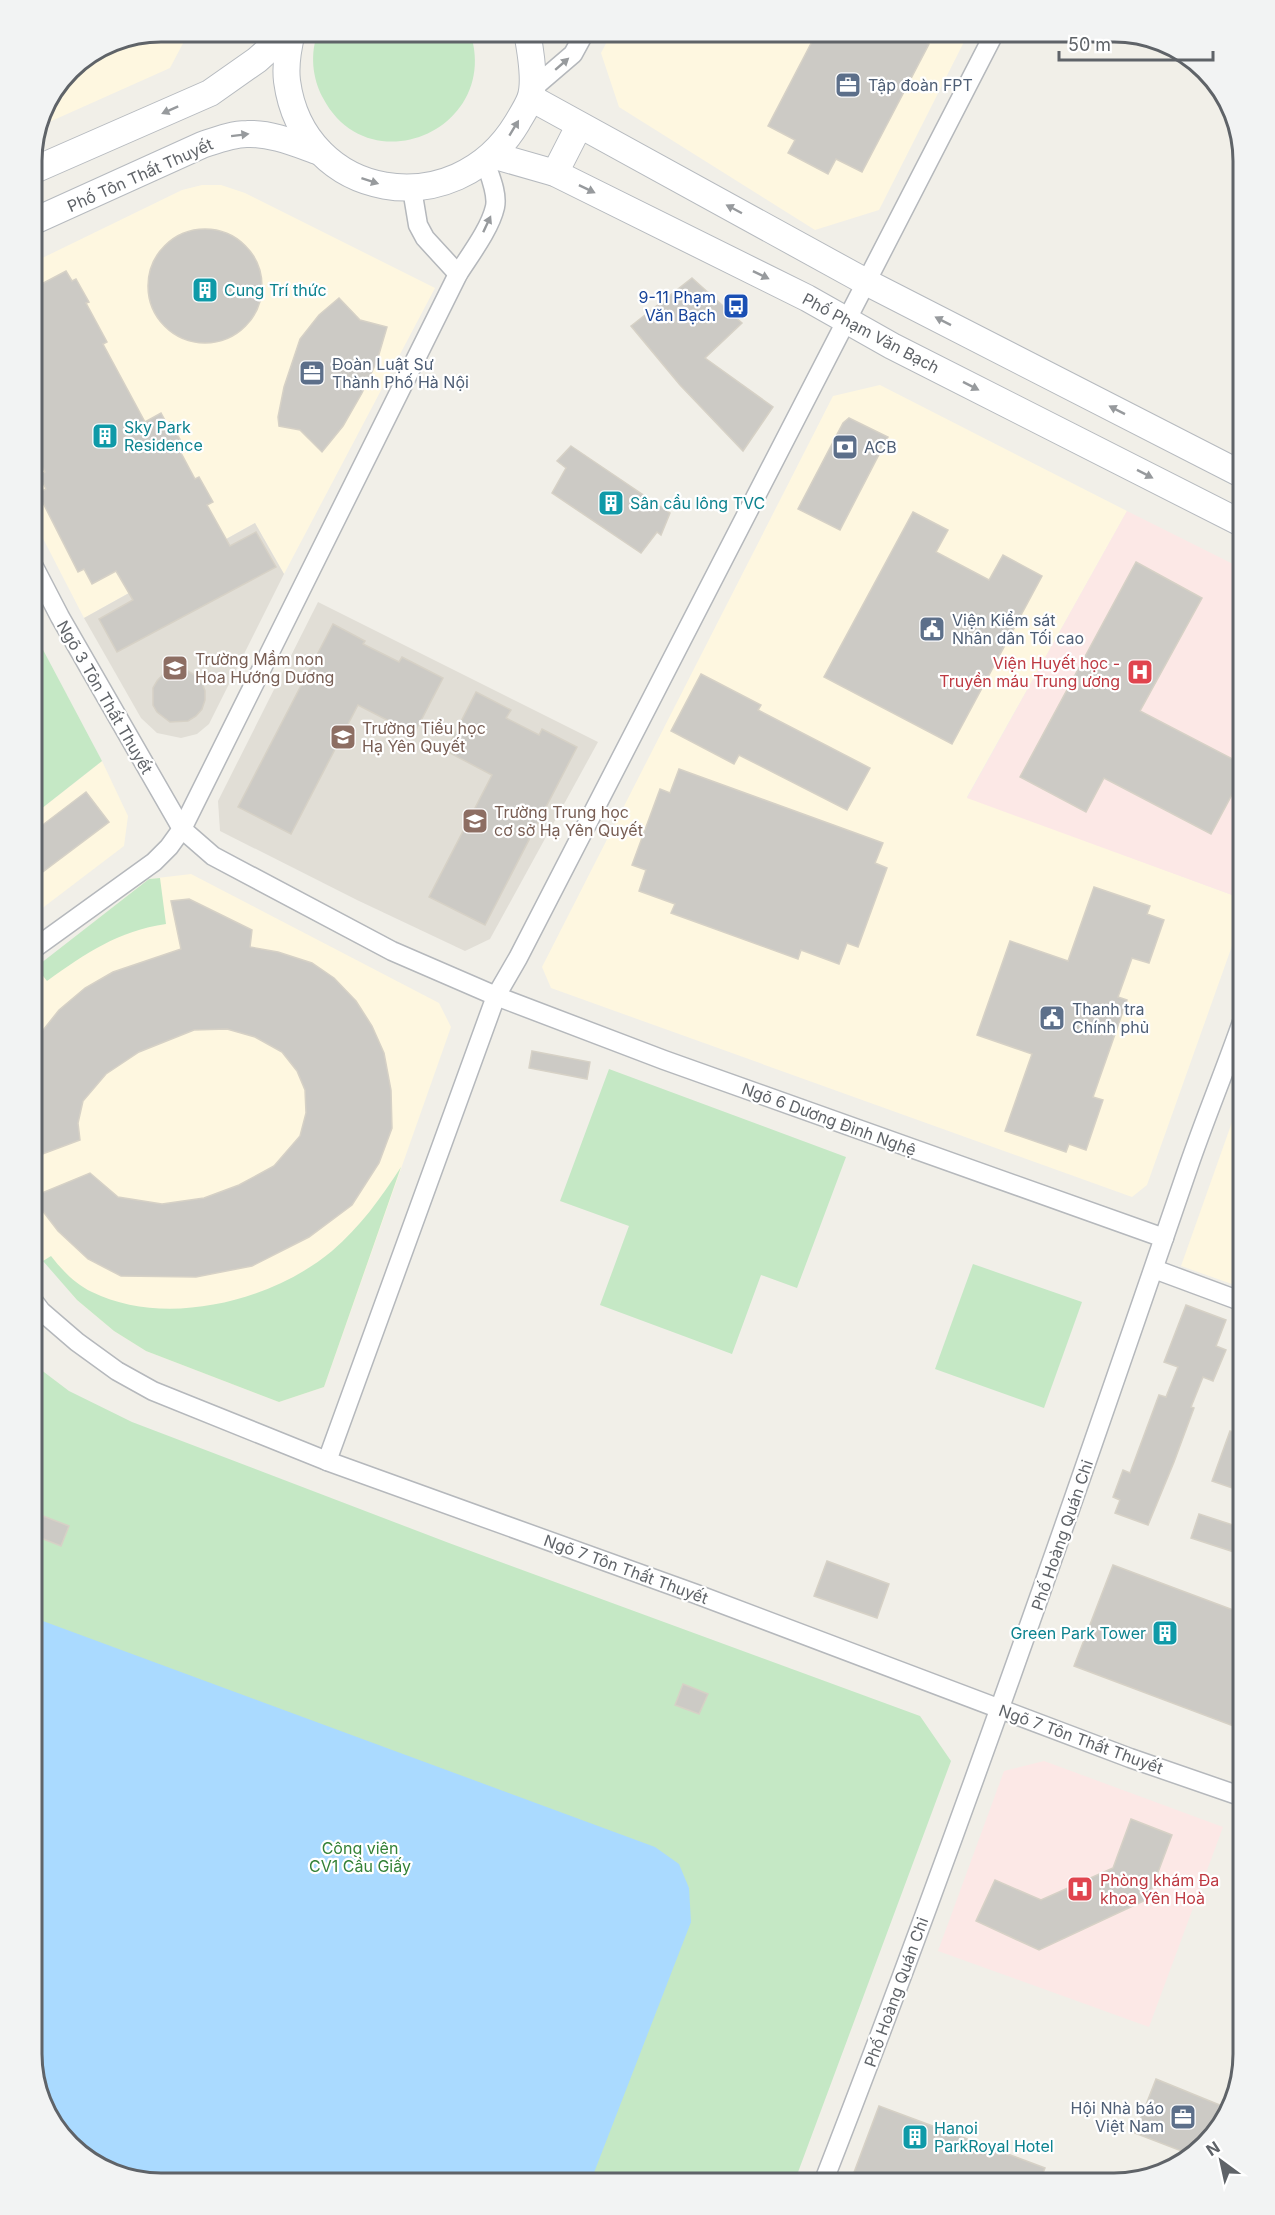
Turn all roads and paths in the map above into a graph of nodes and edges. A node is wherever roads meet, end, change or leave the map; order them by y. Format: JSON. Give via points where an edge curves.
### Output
{"nodes":[{"id":1,"x":278,"y":42,"type":"edge"},
{"id":2,"x":289,"y":42,"type":"edge"},
{"id":3,"x":528,"y":42,"type":"edge"},
{"id":4,"x":580,"y":42,"type":"edge"},
{"id":5,"x":990,"y":42,"type":"edge"},
{"id":6,"x":531,"y":94,"type":"junction"},
{"id":7,"x":579,"y":126,"type":"junction"},
{"id":8,"x":320,"y":152,"type":"junction"},
{"id":9,"x":489,"y":158,"type":"junction"},
{"id":10,"x":42,"y":167,"type":"edge"},
{"id":11,"x":555,"y":173,"type":"junction"},
{"id":12,"x":412,"y":189,"type":"junction"},
{"id":13,"x":42,"y":217,"type":"edge"},
{"id":14,"x":458,"y":274,"type":"junction"},
{"id":15,"x":866,"y":282,"type":"junction"},
{"id":16,"x":846,"y":320,"type":"junction"},
{"id":17,"x":1233,"y":469,"type":"edge"},
{"id":18,"x":1233,"y":518,"type":"edge"},
{"id":19,"x":42,"y":582,"type":"edge"},
{"id":20,"x":182,"y":829,"type":"junction"},
{"id":21,"x":42,"y":943,"type":"edge"},
{"id":22,"x":496,"y":996,"type":"junction"},
{"id":23,"x":1233,"y":1048,"type":"edge"},
{"id":24,"x":1164,"y":1238,"type":"junction"},
{"id":25,"x":1154,"y":1269,"type":"junction"},
{"id":26,"x":1233,"y":1298,"type":"edge"},
{"id":27,"x":42,"y":1312,"type":"edge"},
{"id":28,"x":327,"y":1461,"type":"junction"},
{"id":29,"x":999,"y":1709,"type":"junction"},
{"id":30,"x":1233,"y":1793,"type":"edge"},
{"id":31,"x":827,"y":2173,"type":"edge"}],
"edges":[{"from":1,"to":10,"type":"main road","one_way":true,"via":[[210,93]]},
{"from":2,"to":8,"type":"main road","via":[[287,80],[292,106]]},
{"from":3,"to":6,"type":"main road"},
{"from":6,"to":4,"type":"street","one_way":true,"via":[[573,54]]},
{"from":5,"to":15,"type":"street"},
{"from":6,"to":7,"type":"main road"},
{"from":9,"to":6,"type":"main road","one_way":true,"via":[[507,139]]},
{"from":7,"to":11,"type":"main road"},
{"from":15,"to":7,"type":"main road","one_way":true},
{"from":8,"to":12,"type":"main road","one_way":true,"via":[[365,181]]},
{"from":13,"to":8,"type":"main road","name":"Phố Tôn Thất Thuyết","one_way":true,"via":[[202,145],[231,136],[274,137]]},
{"from":9,"to":11,"type":"main road","name":"Phố Phạm Văn Bạch"},
{"from":9,"to":12,"type":"main road","via":[[446,183]]},
{"from":14,"to":9,"type":"street","one_way":true,"via":[[495,207]]},
{"from":11,"to":16,"type":"main road","name":"Phố Phạm Văn Bạch","one_way":true},
{"from":12,"to":14,"type":"street","via":[[418,225]]},
{"from":14,"to":20,"type":"street"},
{"from":15,"to":16,"type":"street"},
{"from":17,"to":15,"type":"main road","one_way":true},
{"from":16,"to":18,"type":"main road","name":"Phố Phạm Văn Bạch","one_way":true},
{"from":16,"to":22,"type":"street"},
{"from":19,"to":20,"type":"street","name":"Ngõ 3 Tôn Thất Thuyết"},
{"from":20,"to":21,"type":"street","via":[[154,862]]},
{"from":20,"to":22,"type":"street","name":"Ngõ 3 Tôn Thất Thuyết","via":[[213,856],[392,951]]},
{"from":22,"to":24,"type":"street","name":"Ngõ 6 Dương Đình Nghệ"},
{"from":22,"to":28,"type":"street"},
{"from":23,"to":24,"type":"street","name":"Phố Hoàng Quán Chi"},
{"from":24,"to":25,"type":"street","name":"Phố Hoàng Quán Chi"},
{"from":25,"to":26,"type":"street"},
{"from":25,"to":29,"type":"street","name":"Phố Hoàng Quán Chi"},
{"from":27,"to":28,"type":"street","name":"Ngõ 7 Tôn Thất Thuyết","via":[[117,1371],[153,1391]]},
{"from":28,"to":29,"type":"street","name":"Ngõ 7 Tôn Thất Thuyết"},
{"from":29,"to":30,"type":"street","name":"Ngõ 7 Tôn Thất Thuyết"},
{"from":29,"to":31,"type":"street","name":"Phố Hoàng Quán Chi"}]}
